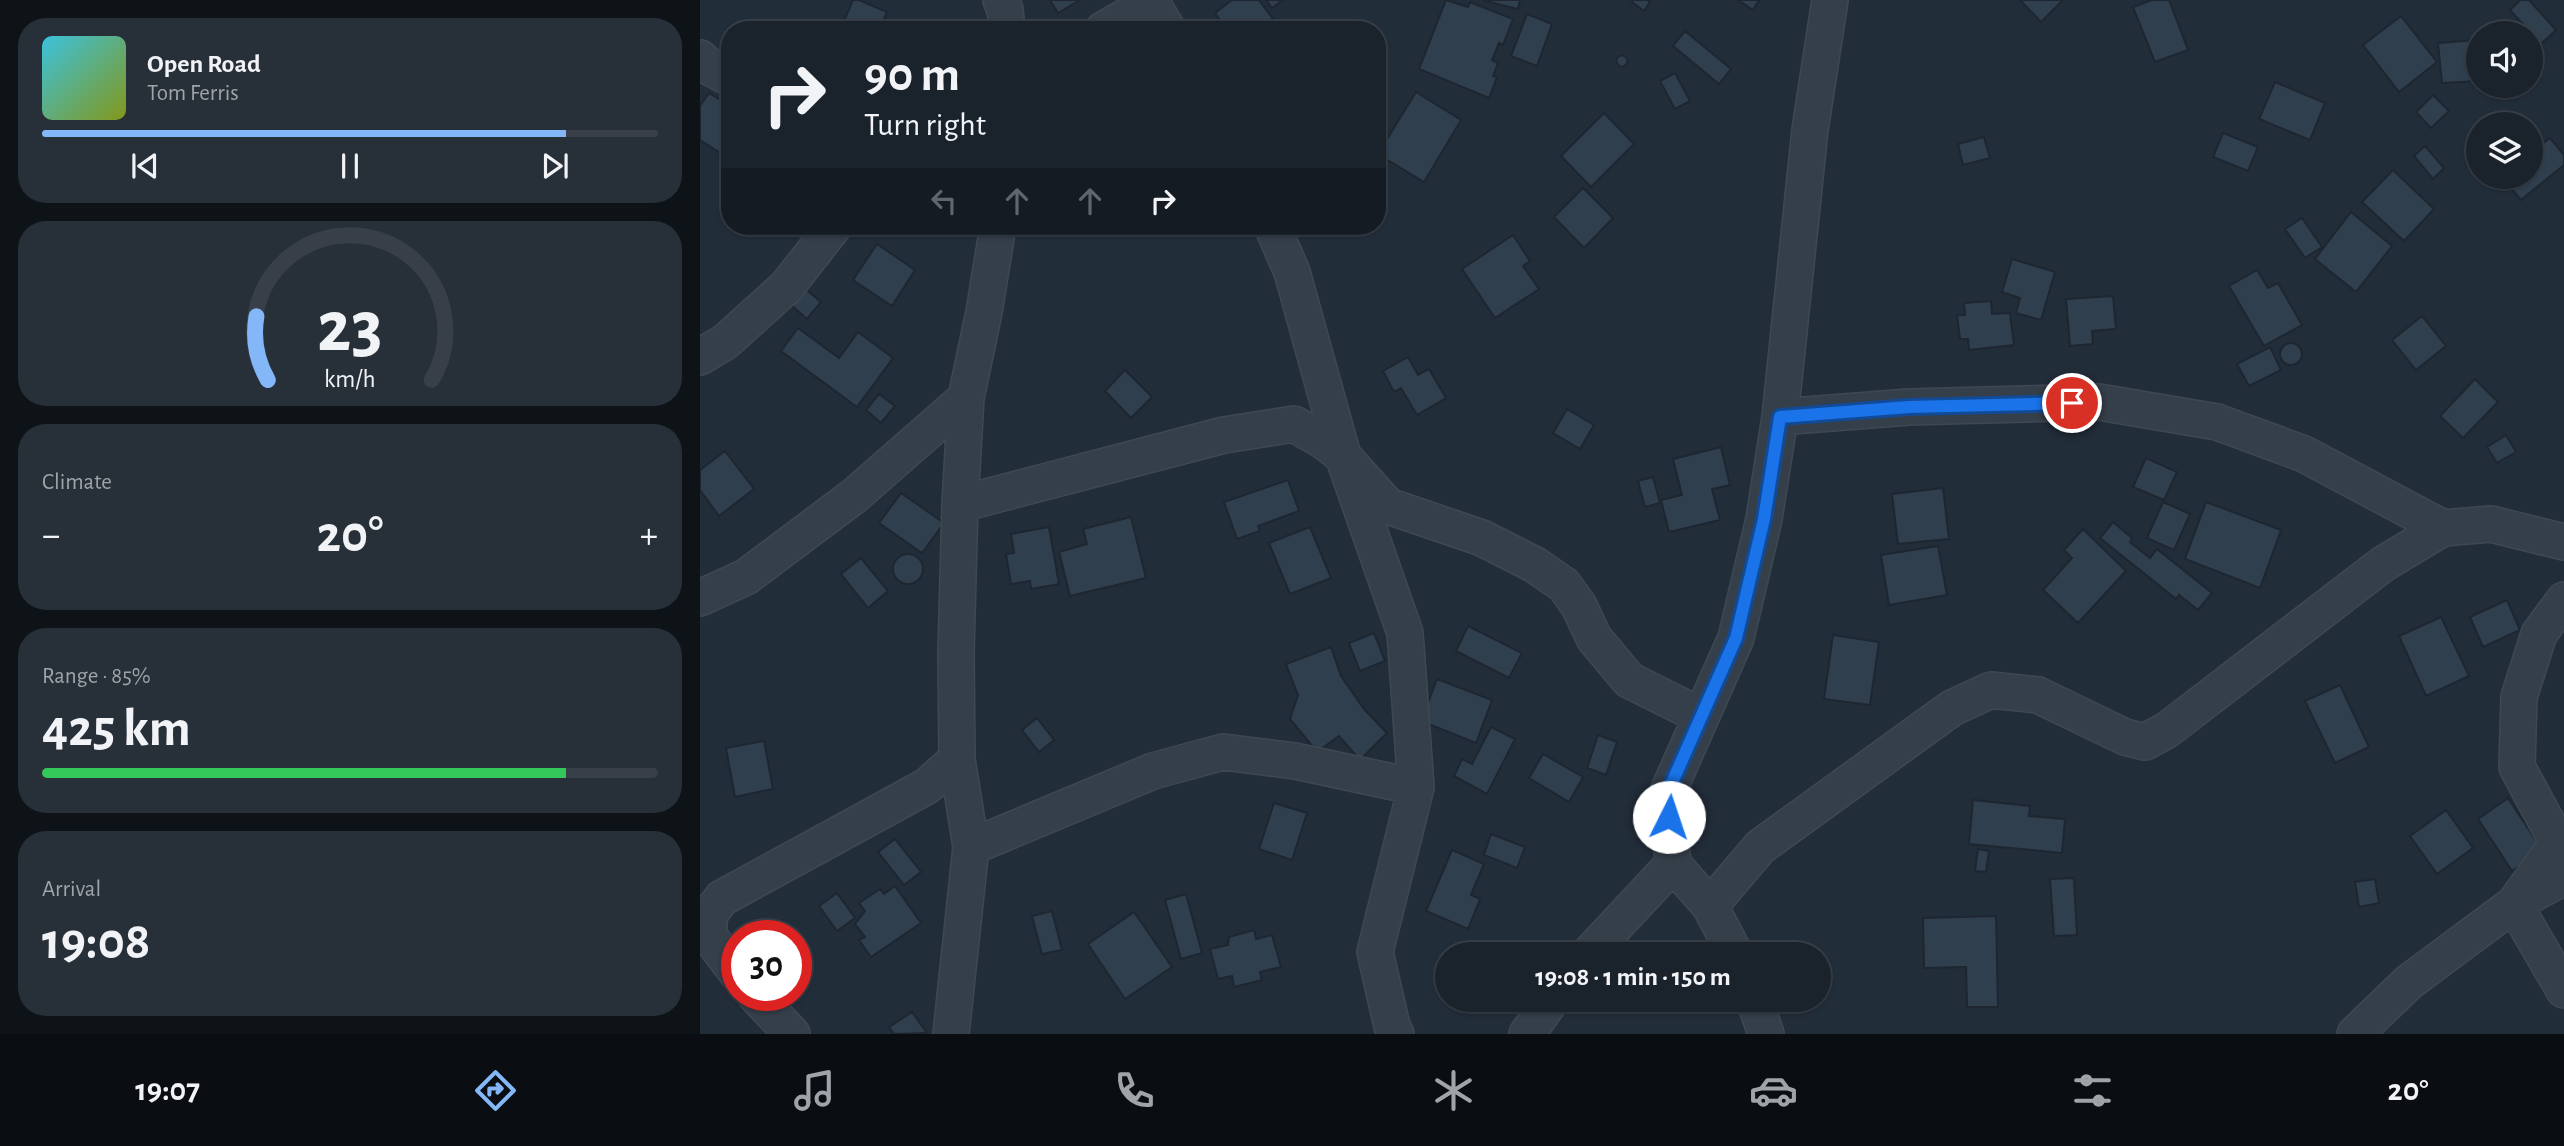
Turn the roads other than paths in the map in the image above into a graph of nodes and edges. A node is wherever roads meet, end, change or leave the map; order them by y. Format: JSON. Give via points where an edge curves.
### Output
{"nodes":[{"id":1,"x":1001,"y":0,"type":"edge"},
{"id":2,"x":1830,"y":0,"type":"edge"},
{"id":3,"x":1156,"y":11,"type":"edge"},
{"id":4,"x":1006,"y":21,"type":"edge"},
{"id":5,"x":1128,"y":21,"type":"edge"},
{"id":6,"x":700,"y":58,"type":"edge"},
{"id":7,"x":721,"y":73,"type":"edge"},
{"id":8,"x":827,"y":235,"type":"edge"},
{"id":9,"x":997,"y":235,"type":"edge"},
{"id":10,"x":1276,"y":235,"type":"edge"},
{"id":11,"x":700,"y":357,"type":"edge"},
{"id":12,"x":966,"y":398,"type":"junction"},
{"id":13,"x":1780,"y":417,"type":"junction"},
{"id":14,"x":1343,"y":456,"type":"junction"},
{"id":15,"x":960,"y":504,"type":"junction"},
{"id":16,"x":2443,"y":528,"type":"junction"},
{"id":17,"x":2564,"y":542,"type":"edge"},
{"id":18,"x":700,"y":598,"type":"edge"},
{"id":19,"x":2564,"y":600,"type":"edge"},
{"id":20,"x":1701,"y":716,"type":"junction"},
{"id":21,"x":957,"y":758,"type":"junction"},
{"id":22,"x":1416,"y":788,"type":"junction"},
{"id":23,"x":971,"y":847,"type":"junction"},
{"id":24,"x":1673,"y":864,"type":"junction"},
{"id":25,"x":2564,"y":877,"type":"edge"},
{"id":26,"x":2514,"y":904,"type":"junction"},
{"id":27,"x":1710,"y":906,"type":"junction"},
{"id":28,"x":1600,"y":942,"type":"edge"},
{"id":29,"x":1729,"y":942,"type":"edge"},
{"id":30,"x":721,"y":952,"type":"edge"},
{"id":31,"x":2564,"y":990,"type":"edge"},
{"id":32,"x":770,"y":1011,"type":"edge"},
{"id":33,"x":1543,"y":1012,"type":"edge"},
{"id":34,"x":1758,"y":1012,"type":"edge"},
{"id":35,"x":792,"y":1034,"type":"edge"},
{"id":36,"x":951,"y":1034,"type":"edge"},
{"id":37,"x":1396,"y":1034,"type":"edge"},
{"id":38,"x":1527,"y":1034,"type":"edge"},
{"id":39,"x":1766,"y":1034,"type":"edge"},
{"id":40,"x":2355,"y":1034,"type":"edge"}],
"edges":[{"from":1,"to":4,"type":"street"},
{"from":2,"to":13,"type":"street","via":[[1810,131]]},
{"from":3,"to":5,"type":"street"},
{"from":6,"to":7,"type":"street"},
{"from":8,"to":11,"type":"street","via":[[787,286],[725,342]]},
{"from":9,"to":12,"type":"street"},
{"from":10,"to":14,"type":"street","via":[[1292,272]]},
{"from":12,"to":15,"type":"street"},
{"from":12,"to":18,"type":"street","via":[[854,496],[746,577]]},
{"from":13,"to":16,"type":"street","via":[[1909,407],[2099,402],[2217,422],[2304,454]]},
{"from":13,"to":20,"type":"street","via":[[1764,519],[1736,638]]},
{"from":14,"to":15,"type":"street","via":[[1294,424],[1224,435]]},
{"from":14,"to":20,"type":"street","via":[[1388,506],[1482,538],[1564,585],[1594,638],[1629,680]]},
{"from":14,"to":22,"type":"street","via":[[1405,633]]},
{"from":15,"to":21,"type":"street"},
{"from":16,"to":17,"type":"street","via":[[2491,524]]},
{"from":16,"to":27,"type":"street","via":[[2383,564],[2167,730],[2145,741],[2125,737],[2038,695],[1991,690],[1952,708],[1760,847]]},
{"from":19,"to":26,"type":"street","via":[[2539,634],[2519,697],[2517,767],[2558,843]]},
{"from":20,"to":24,"type":"street","via":[[1667,794]]},
{"from":21,"to":23,"type":"street"},
{"from":21,"to":30,"type":"street","via":[[927,786],[722,898],[709,915],[709,936]]},
{"from":22,"to":23,"type":"street","via":[[1295,761],[1223,752],[1153,771]]},
{"from":22,"to":37,"type":"street","via":[[1375,953]]},
{"from":23,"to":36,"type":"street"},
{"from":24,"to":27,"type":"street"},
{"from":24,"to":28,"type":"street"},
{"from":25,"to":26,"type":"street"},
{"from":26,"to":31,"type":"street"},
{"from":26,"to":40,"type":"street","via":[[2409,982]]},
{"from":27,"to":29,"type":"street"},
{"from":32,"to":35,"type":"street"},
{"from":33,"to":38,"type":"street"},
{"from":34,"to":39,"type":"street"}]}
